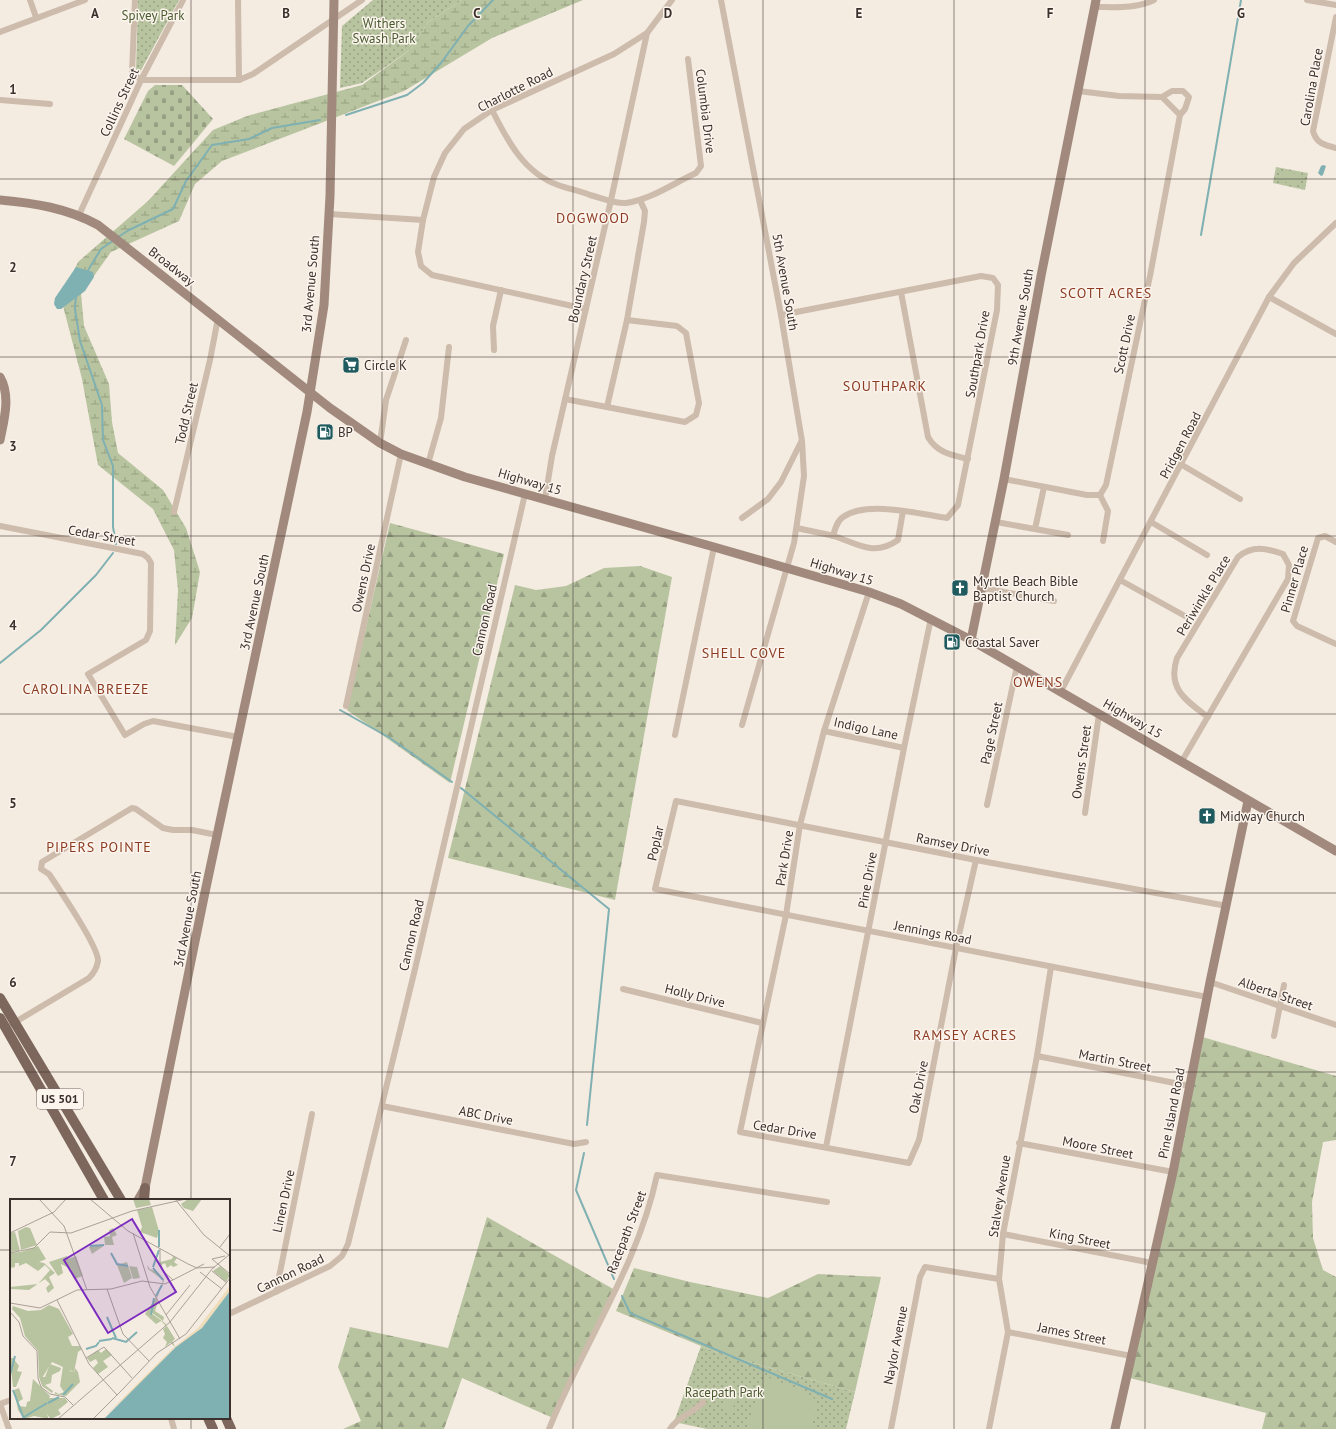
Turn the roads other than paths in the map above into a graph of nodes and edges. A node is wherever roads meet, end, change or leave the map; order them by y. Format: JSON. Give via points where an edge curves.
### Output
{"nodes":[{"id":1,"x":30,"y":0,"type":"edge"},
{"id":2,"x":85,"y":0,"type":"edge"},
{"id":3,"x":135,"y":0,"type":"edge"},
{"id":4,"x":183,"y":0,"type":"edge"},
{"id":5,"x":238,"y":0,"type":"edge"},
{"id":6,"x":334,"y":0,"type":"edge"},
{"id":7,"x":362,"y":0,"type":"edge"},
{"id":8,"x":672,"y":0,"type":"edge"},
{"id":9,"x":721,"y":0,"type":"edge"},
{"id":10,"x":1154,"y":0,"type":"edge"},
{"id":11,"x":1307,"y":0,"type":"edge"},
{"id":12,"x":1096,"y":4,"type":"edge"},
{"id":13,"x":1336,"y":5,"type":"edge"},
{"id":14,"x":36,"y":17,"type":"junction"},
{"id":15,"x":1336,"y":17,"type":"edge"},
{"id":16,"x":334,"y":20,"type":"junction"},
{"id":17,"x":0,"y":32,"type":"edge"},
{"id":18,"x":647,"y":34,"type":"junction"},
{"id":19,"x":688,"y":60,"type":"dead end"},
{"id":20,"x":141,"y":80,"type":"junction"},
{"id":21,"x":239,"y":80,"type":"junction"},
{"id":22,"x":1078,"y":90,"type":"junction"},
{"id":23,"x":1162,"y":97,"type":"junction"},
{"id":24,"x":0,"y":100,"type":"edge"},
{"id":25,"x":50,"y":104,"type":"dead end"},
{"id":26,"x":492,"y":110,"type":"junction"},
{"id":27,"x":1180,"y":115,"type":"junction"},
{"id":28,"x":1336,"y":148,"type":"edge"},
{"id":29,"x":0,"y":200,"type":"edge"},
{"id":30,"x":611,"y":200,"type":"junction"},
{"id":31,"x":640,"y":200,"type":"junction"},
{"id":32,"x":329,"y":214,"type":"junction"},
{"id":33,"x":79,"y":215,"type":"junction"},
{"id":34,"x":423,"y":220,"type":"junction"},
{"id":35,"x":1336,"y":223,"type":"edge"},
{"id":36,"x":501,"y":290,"type":"junction"},
{"id":37,"x":901,"y":292,"type":"junction"},
{"id":38,"x":1270,"y":297,"type":"junction"},
{"id":39,"x":586,"y":309,"type":"junction"},
{"id":40,"x":781,"y":315,"type":"junction"},
{"id":41,"x":218,"y":318,"type":"junction"},
{"id":42,"x":627,"y":320,"type":"junction"},
{"id":43,"x":1336,"y":334,"type":"edge"},
{"id":44,"x":406,"y":340,"type":"dead end"},
{"id":45,"x":449,"y":347,"type":"dead end"},
{"id":46,"x":494,"y":350,"type":"dead end"},
{"id":47,"x":0,"y":376,"type":"edge"},
{"id":48,"x":310,"y":392,"type":"junction"},
{"id":49,"x":565,"y":399,"type":"junction"},
{"id":50,"x":606,"y":407,"type":"junction"},
{"id":51,"x":0,"y":440,"type":"edge"},
{"id":52,"x":802,"y":441,"type":"junction"},
{"id":53,"x":380,"y":443,"type":"junction"},
{"id":54,"x":401,"y":454,"type":"junction"},
{"id":55,"x":968,"y":459,"type":"junction"},
{"id":56,"x":428,"y":464,"type":"junction"},
{"id":57,"x":1182,"y":465,"type":"junction"},
{"id":58,"x":1004,"y":479,"type":"junction"},
{"id":59,"x":1044,"y":487,"type":"junction"},
{"id":60,"x":525,"y":494,"type":"junction"},
{"id":61,"x":1100,"y":495,"type":"junction"},
{"id":62,"x":545,"y":499,"type":"junction"},
{"id":63,"x":1240,"y":499,"type":"dead end"},
{"id":64,"x":174,"y":512,"type":"dead end"},
{"id":65,"x":903,"y":512,"type":"junction"},
{"id":66,"x":742,"y":518,"type":"dead end"},
{"id":67,"x":996,"y":522,"type":"junction"},
{"id":68,"x":1151,"y":522,"type":"junction"},
{"id":69,"x":0,"y":526,"type":"edge"},
{"id":70,"x":797,"y":528,"type":"junction"},
{"id":71,"x":1035,"y":529,"type":"junction"},
{"id":72,"x":1068,"y":535,"type":"dead end"},
{"id":73,"x":833,"y":536,"type":"junction"},
{"id":74,"x":1103,"y":541,"type":"dead end"},
{"id":75,"x":1336,"y":542,"type":"edge"},
{"id":76,"x":714,"y":547,"type":"junction"},
{"id":77,"x":1207,"y":555,"type":"dead end"},
{"id":78,"x":786,"y":569,"type":"junction"},
{"id":79,"x":1120,"y":580,"type":"junction"},
{"id":80,"x":982,"y":588,"type":"junction"},
{"id":81,"x":869,"y":592,"type":"junction"},
{"id":82,"x":1054,"y":601,"type":"dead end"},
{"id":83,"x":1185,"y":616,"type":"dead end"},
{"id":84,"x":931,"y":618,"type":"junction"},
{"id":85,"x":972,"y":640,"type":"junction"},
{"id":86,"x":1336,"y":644,"type":"edge"},
{"id":87,"x":1017,"y":666,"type":"junction"},
{"id":88,"x":1061,"y":691,"type":"junction"},
{"id":89,"x":346,"y":706,"type":"dead end"},
{"id":90,"x":1099,"y":714,"type":"junction"},
{"id":91,"x":1208,"y":717,"type":"junction"},
{"id":92,"x":742,"y":725,"type":"dead end"},
{"id":93,"x":824,"y":731,"type":"junction"},
{"id":94,"x":675,"y":735,"type":"dead end"},
{"id":95,"x":238,"y":737,"type":"junction"},
{"id":96,"x":904,"y":748,"type":"junction"},
{"id":97,"x":1182,"y":761,"type":"junction"},
{"id":98,"x":676,"y":801,"type":"joint"},
{"id":99,"x":1248,"y":801,"type":"junction"},
{"id":100,"x":987,"y":805,"type":"dead end"},
{"id":101,"x":1085,"y":813,"type":"dead end"},
{"id":102,"x":800,"y":825,"type":"junction"},
{"id":103,"x":217,"y":835,"type":"junction"},
{"id":104,"x":885,"y":842,"type":"junction"},
{"id":105,"x":1336,"y":851,"type":"edge"},
{"id":106,"x":976,"y":860,"type":"junction"},
{"id":107,"x":655,"y":889,"type":"joint"},
{"id":108,"x":1227,"y":906,"type":"junction"},
{"id":109,"x":786,"y":915,"type":"junction"},
{"id":110,"x":869,"y":931,"type":"junction"},
{"id":111,"x":956,"y":948,"type":"junction"},
{"id":112,"x":1051,"y":967,"type":"junction"},
{"id":113,"x":1210,"y":982,"type":"junction"},
{"id":114,"x":1284,"y":985,"type":"dead end"},
{"id":115,"x":623,"y":989,"type":"dead end"},
{"id":116,"x":1207,"y":997,"type":"junction"},
{"id":117,"x":0,"y":998,"type":"edge"},
{"id":118,"x":1280,"y":1006,"type":"junction"},
{"id":119,"x":0,"y":1018,"type":"edge"},
{"id":120,"x":762,"y":1022,"type":"junction"},
{"id":121,"x":10,"y":1025,"type":"junction"},
{"id":122,"x":1336,"y":1025,"type":"edge"},
{"id":123,"x":1274,"y":1036,"type":"dead end"},
{"id":124,"x":1037,"y":1056,"type":"junction"},
{"id":125,"x":1190,"y":1086,"type":"junction"},
{"id":126,"x":382,"y":1106,"type":"junction"},
{"id":127,"x":312,"y":1114,"type":"dead end"},
{"id":128,"x":740,"y":1132,"type":"joint"},
{"id":129,"x":586,"y":1142,"type":"dead end"},
{"id":130,"x":1019,"y":1142,"type":"junction"},
{"id":131,"x":826,"y":1147,"type":"junction"},
{"id":132,"x":1173,"y":1172,"type":"junction"},
{"id":133,"x":145,"y":1188,"type":"junction"},
{"id":134,"x":103,"y":1199,"type":"edge"},
{"id":135,"x":120,"y":1199,"type":"edge"},
{"id":136,"x":139,"y":1199,"type":"edge"},
{"id":137,"x":144,"y":1199,"type":"edge"},
{"id":138,"x":827,"y":1202,"type":"dead end"},
{"id":139,"x":1003,"y":1234,"type":"junction"},
{"id":140,"x":1152,"y":1264,"type":"junction"},
{"id":141,"x":999,"y":1279,"type":"junction"},
{"id":142,"x":276,"y":1292,"type":"junction"},
{"id":143,"x":230,"y":1314,"type":"edge"},
{"id":144,"x":1008,"y":1332,"type":"junction"},
{"id":145,"x":1131,"y":1356,"type":"junction"},
{"id":146,"x":10,"y":1400,"type":"edge"},
{"id":147,"x":703,"y":1402,"type":"dead end"},
{"id":148,"x":0,"y":1404,"type":"edge"},
{"id":149,"x":170,"y":1419,"type":"edge"},
{"id":150,"x":208,"y":1419,"type":"edge"},
{"id":151,"x":226,"y":1419,"type":"edge"},
{"id":152,"x":10,"y":1429,"type":"edge"},
{"id":153,"x":174,"y":1429,"type":"edge"},
{"id":154,"x":213,"y":1429,"type":"edge"},
{"id":155,"x":231,"y":1429,"type":"edge"},
{"id":156,"x":549,"y":1429,"type":"edge"},
{"id":157,"x":670,"y":1429,"type":"edge"},
{"id":158,"x":891,"y":1429,"type":"edge"},
{"id":159,"x":989,"y":1429,"type":"edge"},
{"id":160,"x":1115,"y":1429,"type":"edge"}],
"edges":[{"from":1,"to":14,"type":"street"},
{"from":2,"to":14,"type":"street"},
{"from":3,"to":20,"type":"street","via":[[132,73]]},
{"from":4,"to":20,"type":"street","name":"Collins Street"},
{"from":5,"to":21,"type":"street"},
{"from":6,"to":16,"type":"main road","name":"3rd Avenue South"},
{"from":7,"to":16,"type":"street"},
{"from":8,"to":18,"type":"street","name":"Boundary Street"},
{"from":9,"to":40,"type":"street","name":"5th Avenue South"},
{"from":10,"to":12,"type":"street","via":[[1145,5],[1128,7]]},
{"from":11,"to":13,"type":"street"},
{"from":12,"to":22,"type":"main road","name":"9th Avenue South"},
{"from":14,"to":17,"type":"street"},
{"from":15,"to":28,"type":"street","name":"Carolina Place","via":[[1313,131],[1315,138],[1323,145]]},
{"from":16,"to":21,"type":"street","via":[[253,74]]},
{"from":16,"to":32,"type":"main road","name":"3rd Avenue South"},
{"from":18,"to":26,"type":"street","name":"Charlotte Road","via":[[614,54]]},
{"from":18,"to":30,"type":"street","name":"Boundary Street"},
{"from":19,"to":31,"type":"street","name":"Columbia Drive","via":[[701,166],[696,173]]},
{"from":20,"to":21,"type":"street"},
{"from":20,"to":33,"type":"street","name":"Collins Street"},
{"from":22,"to":23,"type":"street","via":[[1119,96]]},
{"from":22,"to":58,"type":"main road","name":"9th Avenue South"},
{"from":23,"to":27,"type":"street"},
{"from":23,"to":27,"type":"street","name":"Scott Drive","via":[[1172,91],[1183,91],[1188,97],[1186,109]]},
{"from":24,"to":25,"type":"street"},
{"from":26,"to":30,"type":"street","name":"Columbia Drive","via":[[506,138],[523,162],[536,174],[557,185]]},
{"from":26,"to":34,"type":"street","name":"Charlotte Road","via":[[464,129],[445,153],[434,176]]},
{"from":27,"to":61,"type":"street","name":"Scott Drive","via":[[1106,485]]},
{"from":29,"to":33,"type":"main road","name":"Broadway","via":[[32,202]]},
{"from":30,"to":31,"type":"street","name":"Columbia Drive","via":[[624,203]]},
{"from":30,"to":39,"type":"street","name":"Boundary Street"},
{"from":31,"to":42,"type":"street","via":[[645,211],[644,222]]},
{"from":32,"to":34,"type":"street"},
{"from":32,"to":48,"type":"main road","name":"3rd Avenue South","via":[[324,304]]},
{"from":33,"to":41,"type":"main road","name":"Broadway","via":[[98,224]]},
{"from":34,"to":36,"type":"street","name":"Charlotte Road","via":[[418,252],[421,266],[432,275]]},
{"from":35,"to":38,"type":"street","name":"Pridgen Road","via":[[1294,263]]},
{"from":36,"to":39,"type":"street","name":"Charlotte Road"},
{"from":36,"to":46,"type":"street","via":[[493,326]]},
{"from":37,"to":40,"type":"street","name":"Southpark Drive"},
{"from":37,"to":55,"type":"street","via":[[928,437],[933,446]]},
{"from":37,"to":55,"type":"street","name":"Southpark Drive","via":[[981,276],[993,278],[998,285],[997,310]]},
{"from":38,"to":43,"type":"street"},
{"from":38,"to":57,"type":"street","name":"Pridgen Road"},
{"from":39,"to":49,"type":"street","name":"Boundary Street"},
{"from":40,"to":52,"type":"street","name":"5th Avenue South"},
{"from":41,"to":48,"type":"main road","name":"Broadway"},
{"from":41,"to":64,"type":"street","name":"Todd Street"},
{"from":42,"to":50,"type":"street"},
{"from":42,"to":50,"type":"street","via":[[677,326],[686,333],[698,409],[696,415],[685,422]]},
{"from":44,"to":53,"type":"street","via":[[386,400]]},
{"from":45,"to":56,"type":"street","via":[[441,418]]},
{"from":47,"to":51,"type":"main road","via":[[6,403]]},
{"from":48,"to":53,"type":"main road","name":"Highway 15"},
{"from":48,"to":95,"type":"main road","name":"3rd Avenue South"},
{"from":49,"to":50,"type":"street"},
{"from":49,"to":62,"type":"street","name":"Boundary Street"},
{"from":52,"to":66,"type":"street","via":[[781,482],[768,499]]},
{"from":52,"to":70,"type":"street","name":"5th Avenue South","via":[[804,476]]},
{"from":53,"to":54,"type":"main road","name":"Highway 15"},
{"from":54,"to":56,"type":"main road","name":"Highway 15"},
{"from":54,"to":89,"type":"street","name":"Owens Drive"},
{"from":55,"to":65,"type":"street","name":"Southpark Drive","via":[[958,506],[952,515],[947,518]]},
{"from":56,"to":60,"type":"main road","name":"Highway 15"},
{"from":57,"to":63,"type":"street"},
{"from":57,"to":68,"type":"street","name":"Pridgen Road"},
{"from":58,"to":59,"type":"street"},
{"from":58,"to":67,"type":"main road","name":"9th Avenue South"},
{"from":59,"to":61,"type":"street"},
{"from":59,"to":71,"type":"street"},
{"from":60,"to":62,"type":"main road","name":"Highway 15"},
{"from":60,"to":126,"type":"street","name":"Cannon Road"},
{"from":61,"to":74,"type":"street","via":[[1108,511]]},
{"from":62,"to":76,"type":"main road","name":"Highway 15"},
{"from":65,"to":73,"type":"street","name":"Southpark Drive","via":[[884,508],[854,512],[839,521]]},
{"from":65,"to":73,"type":"street","via":[[898,540],[881,549],[867,548]]},
{"from":67,"to":71,"type":"street"},
{"from":67,"to":80,"type":"main road","name":"9th Avenue South"},
{"from":68,"to":77,"type":"street"},
{"from":68,"to":79,"type":"street","name":"Pridgen Road"},
{"from":69,"to":95,"type":"street","name":"Cedar Street","via":[[143,554],[148,558],[151,563],[150,631],[146,640],[88,674],[125,735],[153,721]]},
{"from":70,"to":73,"type":"street"},
{"from":70,"to":78,"type":"street","name":"5th Avenue South"},
{"from":71,"to":72,"type":"street"},
{"from":75,"to":86,"type":"street","name":"Pinner Place","via":[[1325,536],[1318,538],[1293,621],[1297,626]]},
{"from":76,"to":78,"type":"main road","name":"Highway 15"},
{"from":76,"to":94,"type":"street"},
{"from":78,"to":81,"type":"main road","name":"Highway 15"},
{"from":78,"to":92,"type":"street","name":"5th Avenue South"},
{"from":79,"to":83,"type":"street"},
{"from":79,"to":88,"type":"street","name":"Pridgen Road"},
{"from":80,"to":82,"type":"street"},
{"from":80,"to":85,"type":"main road","name":"9th Avenue South"},
{"from":81,"to":84,"type":"main road","name":"Highway 15"},
{"from":81,"to":93,"type":"street","name":"Park Drive"},
{"from":84,"to":85,"type":"main road","name":"Highway 15"},
{"from":84,"to":96,"type":"street","name":"Pine Drive"},
{"from":85,"to":87,"type":"main road","name":"Highway 15"},
{"from":87,"to":88,"type":"main road","name":"Highway 15"},
{"from":87,"to":100,"type":"street","name":"Page Street"},
{"from":88,"to":90,"type":"main road","name":"Highway 15"},
{"from":90,"to":97,"type":"main road","name":"Highway 15"},
{"from":90,"to":101,"type":"street","name":"Owens Street"},
{"from":91,"to":91,"type":"street","name":"Periwinkle Place","via":[[1182,696],[1174,676],[1177,658],[1238,557],[1246,550],[1256,549],[1283,554],[1289,565],[1288,579]]},
{"from":91,"to":97,"type":"street","name":"Periwinkle Place"},
{"from":93,"to":96,"type":"street","name":"Indigo Lane"},
{"from":93,"to":102,"type":"street","name":"Park Drive"},
{"from":95,"to":103,"type":"main road","name":"3rd Avenue South"},
{"from":96,"to":104,"type":"street","name":"Pine Drive"},
{"from":97,"to":99,"type":"main road","name":"Highway 15"},
{"from":98,"to":102,"type":"street","name":"Ramsey Drive"},
{"from":98,"to":107,"type":"street","name":"Poplar"},
{"from":99,"to":105,"type":"main road","name":"Highway 15"},
{"from":99,"to":108,"type":"main road","name":"Pine Island Road"},
{"from":102,"to":104,"type":"street","name":"Ramsey Drive"},
{"from":102,"to":109,"type":"street","name":"Park Drive"},
{"from":103,"to":121,"type":"street","via":[[163,828],[132,808],[42,862],[41,869],[49,874],[94,946],[98,962],[89,978]]},
{"from":103,"to":133,"type":"main road","name":"3rd Avenue South"},
{"from":104,"to":106,"type":"street","name":"Ramsey Drive"},
{"from":104,"to":110,"type":"street","name":"Pine Drive"},
{"from":106,"to":108,"type":"street","name":"Ramsey Drive"},
{"from":106,"to":111,"type":"street","name":"Oak Drive"},
{"from":107,"to":109,"type":"street","name":"Jennings Road"},
{"from":108,"to":113,"type":"main road","name":"Pine Island Road"},
{"from":109,"to":110,"type":"street","name":"Jennings Road"},
{"from":109,"to":120,"type":"street","name":"Park Drive"},
{"from":110,"to":111,"type":"street","name":"Jennings Road"},
{"from":110,"to":131,"type":"street","name":"Pine Drive"},
{"from":111,"to":112,"type":"street","name":"Jennings Road"},
{"from":111,"to":131,"type":"street","name":"Oak Drive","via":[[919,1140],[909,1163]]},
{"from":112,"to":116,"type":"street","name":"Jennings Road"},
{"from":112,"to":124,"type":"street","name":"Stalvey Avenue"},
{"from":113,"to":116,"type":"main road","name":"Pine Island Road"},
{"from":113,"to":118,"type":"street","name":"Alberta Street"},
{"from":114,"to":118,"type":"street"},
{"from":115,"to":120,"type":"street","name":"Holly Drive"},
{"from":116,"to":125,"type":"main road","name":"Pine Island Road"},
{"from":117,"to":121,"type":"main road","number":"US 501"},
{"from":118,"to":122,"type":"street","name":"Alberta Street"},
{"from":118,"to":123,"type":"street"},
{"from":119,"to":121,"type":"main road","number":"US 501"},
{"from":120,"to":128,"type":"street","name":"Park Drive"},
{"from":121,"to":134,"type":"main road","number":"US 501"},
{"from":121,"to":135,"type":"main road","number":"US 501"},
{"from":124,"to":125,"type":"street","name":"Martin Street"},
{"from":124,"to":130,"type":"street","name":"Stalvey Avenue"},
{"from":125,"to":132,"type":"main road","name":"Pine Island Road"},
{"from":126,"to":129,"type":"street","name":"ABC Drive","via":[[574,1144]]},
{"from":126,"to":142,"type":"street","name":"Cannon Road","via":[[345,1252],[330,1266]]},
{"from":127,"to":142,"type":"street","name":"Linen Drive"},
{"from":128,"to":131,"type":"street","name":"Cedar Drive"},
{"from":130,"to":132,"type":"street","name":"Moore Street"},
{"from":130,"to":139,"type":"street","name":"Stalvey Avenue"},
{"from":132,"to":140,"type":"main road","name":"Pine Island Road"},
{"from":133,"to":136,"type":"main road","name":"3rd Avenue South"},
{"from":133,"to":137,"type":"main road"},
{"from":138,"to":156,"type":"street","name":"Racepath Street","via":[[657,1175],[651,1204],[627,1268]]},
{"from":139,"to":140,"type":"street","name":"King Street"},
{"from":139,"to":141,"type":"street","name":"Stalvey Avenue"},
{"from":140,"to":145,"type":"main road","name":"Pine Island Road"},
{"from":141,"to":144,"type":"street","name":"Stalvey Avenue"},
{"from":141,"to":158,"type":"street","name":"Naylor Avenue","via":[[925,1268],[920,1277]]},
{"from":142,"to":143,"type":"street","name":"Cannon Road"},
{"from":144,"to":145,"type":"street","name":"James Street"},
{"from":144,"to":159,"type":"street","name":"Stalvey Avenue"},
{"from":145,"to":160,"type":"main road","name":"Pine Island Road"},
{"from":146,"to":148,"type":"street"},
{"from":147,"to":157,"type":"street","via":[[696,1410],[674,1422]]},
{"from":148,"to":152,"type":"street"},
{"from":149,"to":153,"type":"street"},
{"from":150,"to":154,"type":"main road"},
{"from":151,"to":155,"type":"main road"}]}
